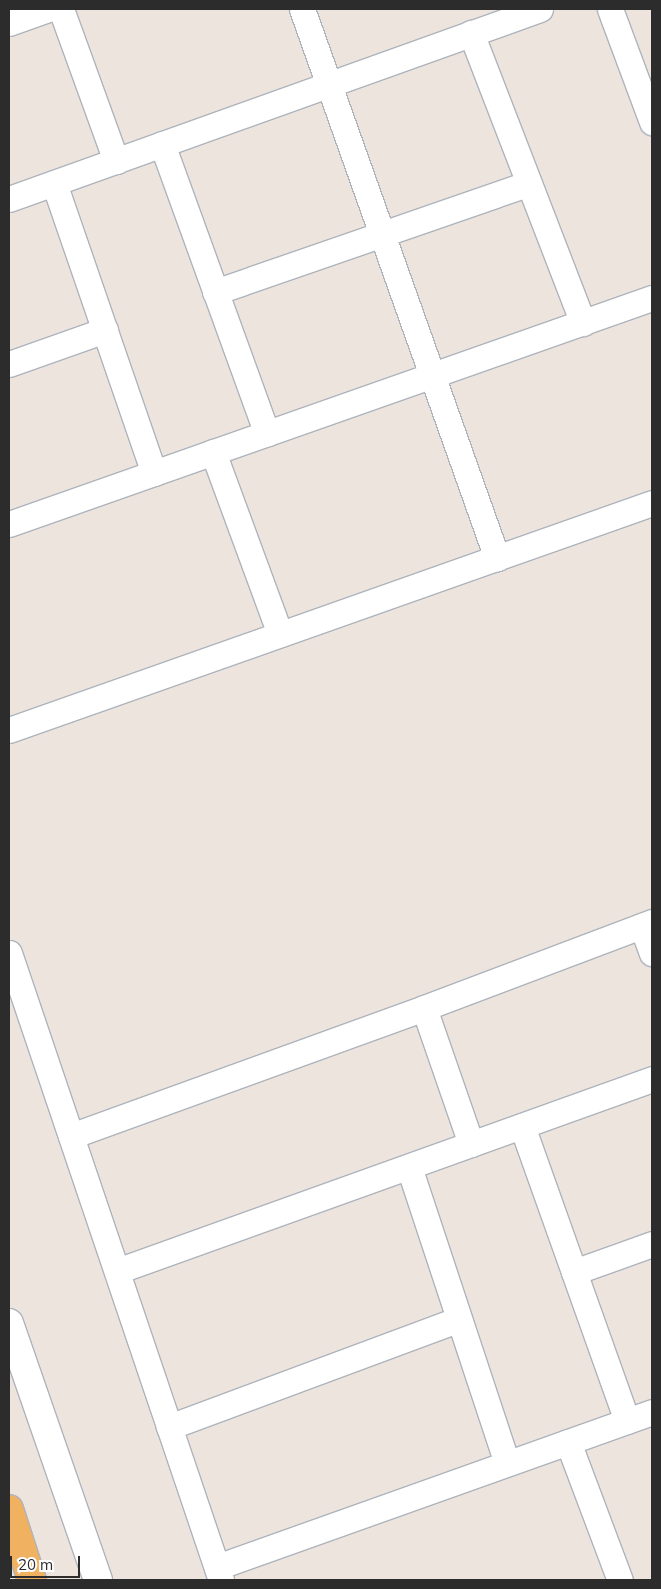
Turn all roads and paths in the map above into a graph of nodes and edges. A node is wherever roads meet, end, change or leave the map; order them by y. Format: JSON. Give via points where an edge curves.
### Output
{"nodes":[{"id":1,"x":48,"y":9,"type":"edge"},
{"id":2,"x":61,"y":9,"type":"edge"},
{"id":3,"x":302,"y":9,"type":"edge"},
{"id":4,"x":540,"y":9,"type":"edge"},
{"id":5,"x":610,"y":9,"type":"edge"},
{"id":6,"x":9,"y":23,"type":"edge"},
{"id":7,"x":472,"y":33,"type":"junction"},
{"id":8,"x":329,"y":84,"type":"junction"},
{"id":9,"x":652,"y":122,"type":"edge"},
{"id":10,"x":162,"y":144,"type":"junction"},
{"id":11,"x":116,"y":161,"type":"junction"},
{"id":12,"x":54,"y":183,"type":"junction"},
{"id":13,"x":529,"y":183,"type":"junction"},
{"id":14,"x":9,"y":200,"type":"edge"},
{"id":15,"x":382,"y":234,"type":"junction"},
{"id":16,"x":216,"y":292,"type":"junction"},
{"id":17,"x":651,"y":301,"type":"edge"},
{"id":18,"x":583,"y":323,"type":"junction"},
{"id":19,"x":105,"y":330,"type":"junction"},
{"id":20,"x":9,"y":364,"type":"edge"},
{"id":21,"x":432,"y":376,"type":"junction"},
{"id":22,"x":267,"y":434,"type":"junction"},
{"id":23,"x":213,"y":452,"type":"junction"},
{"id":24,"x":154,"y":473,"type":"junction"},
{"id":25,"x":652,"y":503,"type":"edge"},
{"id":26,"x":9,"y":524,"type":"edge"},
{"id":27,"x":497,"y":558,"type":"junction"},
{"id":28,"x":280,"y":634,"type":"junction"},
{"id":29,"x":9,"y":730,"type":"edge"},
{"id":30,"x":647,"y":924,"type":"edge"},
{"id":31,"x":9,"y":953,"type":"edge"},
{"id":32,"x":652,"y":953,"type":"edge"},
{"id":33,"x":424,"y":1008,"type":"junction"},
{"id":34,"x":652,"y":1079,"type":"edge"},
{"id":35,"x":522,"y":1126,"type":"junction"},
{"id":36,"x":71,"y":1136,"type":"junction"},
{"id":37,"x":471,"y":1144,"type":"junction"},
{"id":38,"x":409,"y":1167,"type":"junction"},
{"id":39,"x":652,"y":1244,"type":"edge"},
{"id":40,"x":117,"y":1271,"type":"junction"},
{"id":41,"x":574,"y":1272,"type":"junction"},
{"id":42,"x":459,"y":1319,"type":"junction"},
{"id":43,"x":9,"y":1323,"type":"edge"},
{"id":44,"x":652,"y":1412,"type":"edge"},
{"id":45,"x":627,"y":1421,"type":"junction"},
{"id":46,"x":169,"y":1427,"type":"junction"},
{"id":47,"x":568,"y":1442,"type":"junction"},
{"id":48,"x":507,"y":1464,"type":"junction"},
{"id":49,"x":9,"y":1508,"type":"edge"},
{"id":50,"x":219,"y":1574,"type":"edge"},
{"id":51,"x":32,"y":1580,"type":"edge"},
{"id":52,"x":98,"y":1580,"type":"edge"},
{"id":53,"x":620,"y":1580,"type":"edge"}],
"edges":[{"from":1,"to":6,"type":"street"},
{"from":2,"to":11,"type":"street"},
{"from":3,"to":8,"type":"street"},
{"from":4,"to":7,"type":"street"},
{"from":5,"to":9,"type":"street"},
{"from":7,"to":8,"type":"street"},
{"from":7,"to":13,"type":"street"},
{"from":8,"to":10,"type":"street"},
{"from":8,"to":15,"type":"street"},
{"from":10,"to":11,"type":"street"},
{"from":10,"to":16,"type":"street"},
{"from":11,"to":12,"type":"street"},
{"from":12,"to":14,"type":"street"},
{"from":12,"to":19,"type":"street"},
{"from":13,"to":15,"type":"street"},
{"from":13,"to":18,"type":"street"},
{"from":15,"to":16,"type":"street"},
{"from":15,"to":21,"type":"street"},
{"from":16,"to":22,"type":"street"},
{"from":17,"to":18,"type":"street"},
{"from":18,"to":21,"type":"street"},
{"from":19,"to":20,"type":"street"},
{"from":19,"to":24,"type":"street"},
{"from":21,"to":22,"type":"street"},
{"from":21,"to":27,"type":"street"},
{"from":22,"to":23,"type":"street"},
{"from":23,"to":24,"type":"street"},
{"from":23,"to":28,"type":"street"},
{"from":24,"to":26,"type":"street"},
{"from":25,"to":27,"type":"street"},
{"from":27,"to":28,"type":"street"},
{"from":28,"to":29,"type":"street"},
{"from":30,"to":32,"type":"street"},
{"from":30,"to":33,"type":"street"},
{"from":31,"to":36,"type":"street"},
{"from":33,"to":36,"type":"street"},
{"from":33,"to":37,"type":"street"},
{"from":34,"to":35,"type":"street"},
{"from":35,"to":37,"type":"street"},
{"from":35,"to":41,"type":"street"},
{"from":36,"to":40,"type":"street"},
{"from":37,"to":38,"type":"street"},
{"from":38,"to":40,"type":"street"},
{"from":38,"to":42,"type":"street"},
{"from":39,"to":41,"type":"street"},
{"from":40,"to":46,"type":"street"},
{"from":41,"to":45,"type":"street"},
{"from":42,"to":46,"type":"street"},
{"from":42,"to":48,"type":"street"},
{"from":43,"to":52,"type":"main road"},
{"from":44,"to":45,"type":"street"},
{"from":45,"to":47,"type":"street"},
{"from":46,"to":50,"type":"street"},
{"from":47,"to":48,"type":"street"},
{"from":47,"to":53,"type":"street"},
{"from":48,"to":50,"type":"street"},
{"from":49,"to":51,"type":"main road"}]}
